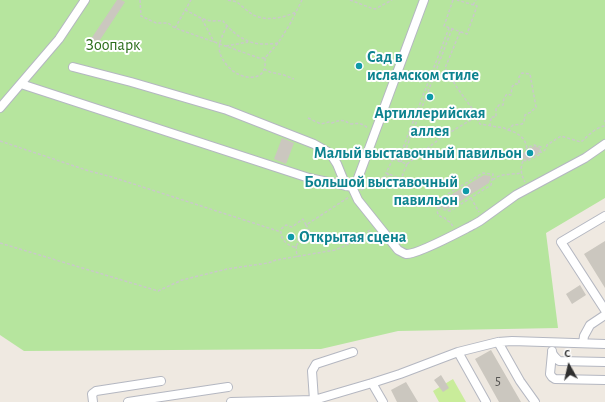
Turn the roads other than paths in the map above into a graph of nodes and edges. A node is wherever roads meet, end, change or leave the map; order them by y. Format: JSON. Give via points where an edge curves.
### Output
{"nodes":[{"id":1,"x":85,"y":0,"type":"edge"},
{"id":2,"x":424,"y":0,"type":"edge"},
{"id":3,"x":73,"y":67,"type":"dead end"},
{"id":4,"x":21,"y":84,"type":"junction"},
{"id":5,"x":0,"y":108,"type":"edge"},
{"id":6,"x":605,"y":144,"type":"edge"},
{"id":7,"x":351,"y":189,"type":"junction"},
{"id":8,"x":605,"y":216,"type":"edge"},
{"id":9,"x":605,"y":310,"type":"edge"},
{"id":10,"x":605,"y":315,"type":"edge"},
{"id":11,"x":498,"y":342,"type":"junction"},
{"id":12,"x":553,"y":342,"type":"junction"},
{"id":13,"x":583,"y":343,"type":"junction"},
{"id":14,"x":605,"y":344,"type":"edge"},
{"id":15,"x":353,"y":352,"type":"dead end"},
{"id":16,"x":458,"y":352,"type":"junction"},
{"id":17,"x":552,"y":353,"type":"junction"},
{"id":18,"x":605,"y":362,"type":"edge"},
{"id":19,"x":605,"y":380,"type":"edge"},
{"id":20,"x":161,"y":381,"type":"dead end"},
{"id":21,"x":372,"y":383,"type":"junction"},
{"id":22,"x":228,"y":387,"type":"dead end"},
{"id":23,"x":315,"y":401,"type":"edge"},
{"id":24,"x":93,"y":402,"type":"edge"},
{"id":25,"x":128,"y":402,"type":"edge"},
{"id":26,"x":234,"y":402,"type":"edge"},
{"id":27,"x":384,"y":402,"type":"edge"},
{"id":28,"x":486,"y":402,"type":"edge"},
{"id":29,"x":535,"y":402,"type":"edge"}],
"edges":[{"from":1,"to":4,"type":"street","via":[[59,39]]},
{"from":2,"to":7,"type":"street","via":[[357,181]]},
{"from":3,"to":7,"type":"street","via":[[227,110],[314,144],[330,153]]},
{"from":4,"to":5,"type":"street"},
{"from":4,"to":7,"type":"street","via":[[309,178]]},
{"from":6,"to":7,"type":"street","via":[[585,158],[516,195],[473,225],[412,253],[406,254],[398,250]]},
{"from":8,"to":9,"type":"street","via":[[561,242]]},
{"from":10,"to":13,"type":"street","via":[[590,325]]},
{"from":11,"to":12,"type":"street"},
{"from":11,"to":16,"type":"street"},
{"from":11,"to":29,"type":"street"},
{"from":12,"to":13,"type":"street"},
{"from":12,"to":17,"type":"street"},
{"from":13,"to":14,"type":"street"},
{"from":15,"to":23,"type":"street","via":[[316,364],[312,371]]},
{"from":16,"to":21,"type":"street"},
{"from":16,"to":28,"type":"street"},
{"from":17,"to":18,"type":"street","via":[[560,361]]},
{"from":17,"to":19,"type":"street","via":[[550,374],[555,379]]},
{"from":20,"to":24,"type":"street","via":[[96,391],[92,394]]},
{"from":21,"to":23,"type":"street"},
{"from":21,"to":27,"type":"street"},
{"from":22,"to":25,"type":"street"},
{"from":23,"to":26,"type":"street"}]}
